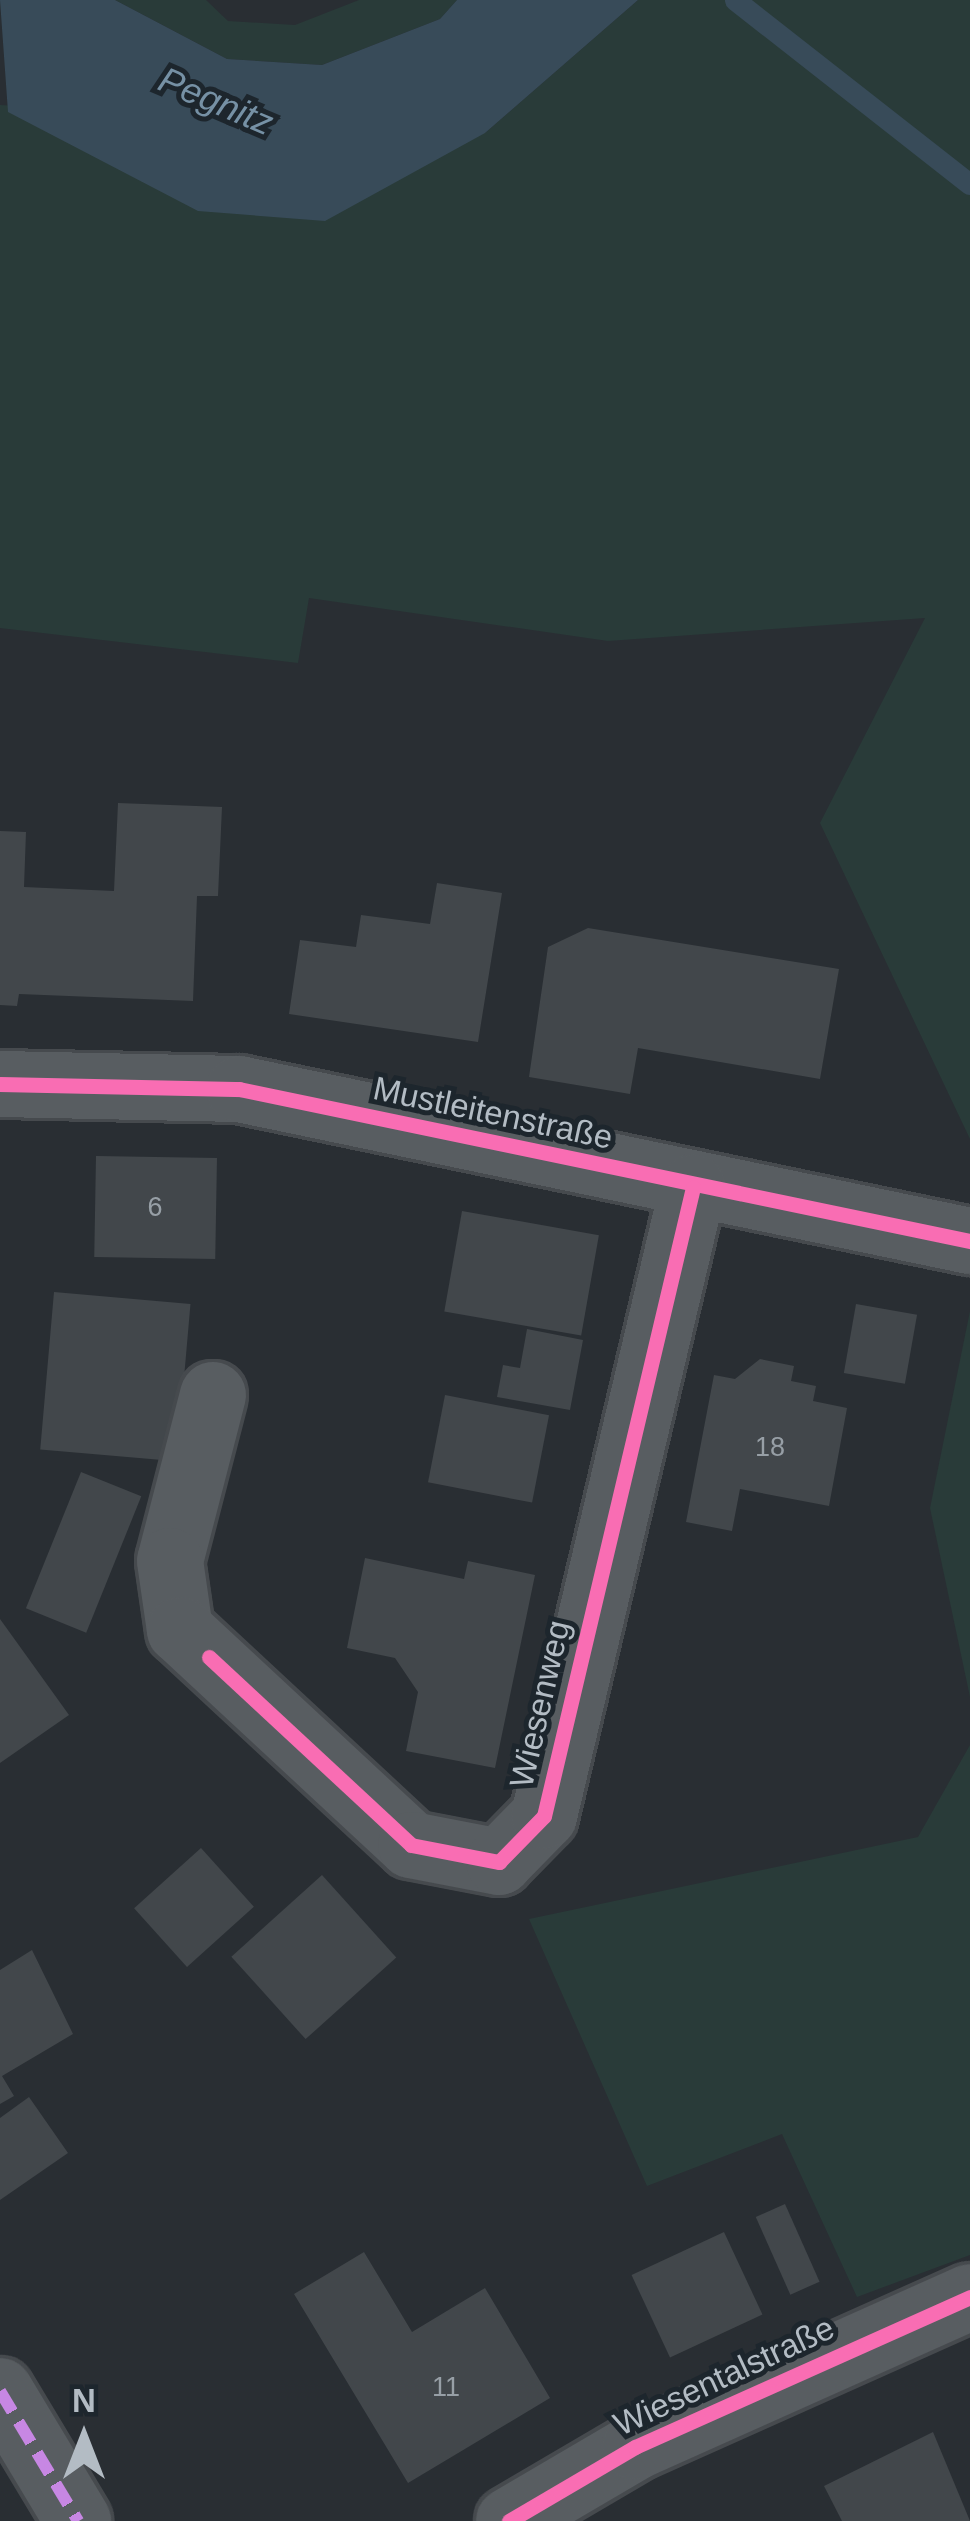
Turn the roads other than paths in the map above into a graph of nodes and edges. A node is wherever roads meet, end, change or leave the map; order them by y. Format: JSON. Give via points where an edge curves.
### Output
{"nodes":[{"id":1,"x":0,"y":1084,"type":"edge"},
{"id":2,"x":693,"y":1187,"type":"junction"},
{"id":3,"x":970,"y":1241,"type":"edge"},
{"id":4,"x":212,"y":1396,"type":"dead end"},
{"id":5,"x":970,"y":2297,"type":"edge"},
{"id":6,"x":0,"y":2391,"type":"edge"},
{"id":7,"x":78,"y":2521,"type":"edge"},
{"id":8,"x":509,"y":2521,"type":"edge"}],
"edges":[{"from":1,"to":2,"type":"street","name":"Mustleitenstraße","via":[[239,1089]]},
{"from":2,"to":3,"type":"street","name":"Mustleitenstraße"},
{"from":2,"to":4,"type":"street","name":"Wiesenweg","via":[[544,1816],[499,1862],[411,1845],[180,1630],[167,1598]]},
{"from":5,"to":8,"type":"street","name":"Wiesentalstraße","via":[[635,2447]]},
{"from":6,"to":7,"type":"street"}]}
